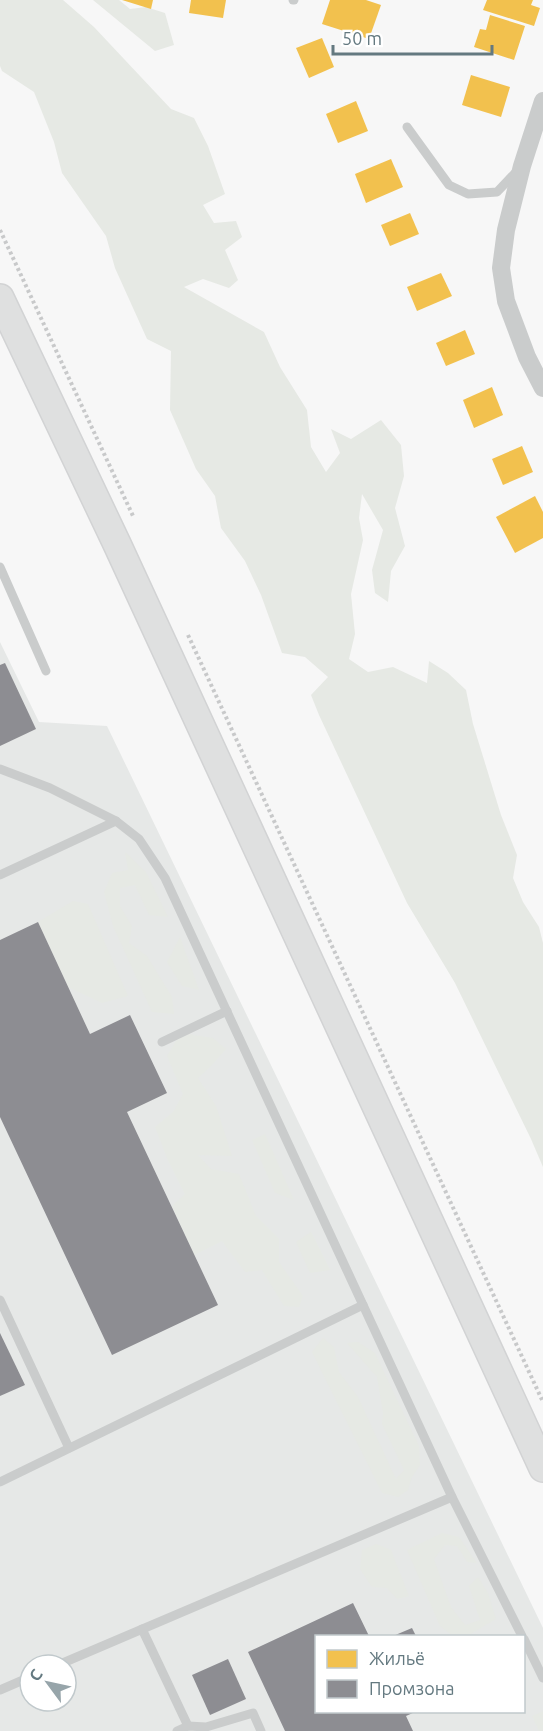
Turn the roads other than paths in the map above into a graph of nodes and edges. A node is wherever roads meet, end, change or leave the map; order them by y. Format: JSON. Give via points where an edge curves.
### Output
{"nodes":[{"id":1,"x":543,"y":101,"type":"edge"},
{"id":2,"x":407,"y":127,"type":"dead end"},
{"id":3,"x":522,"y":166,"type":"junction"},
{"id":4,"x":0,"y":298,"type":"edge"},
{"id":5,"x":543,"y":388,"type":"edge"},
{"id":6,"x":0,"y":567,"type":"edge"},
{"id":7,"x":46,"y":671,"type":"dead end"},
{"id":8,"x":0,"y":769,"type":"edge"},
{"id":9,"x":117,"y":821,"type":"junction"},
{"id":10,"x":0,"y":875,"type":"edge"},
{"id":11,"x":227,"y":1011,"type":"junction"},
{"id":12,"x":162,"y":1042,"type":"dead end"},
{"id":13,"x":0,"y":1300,"type":"edge"},
{"id":14,"x":363,"y":1305,"type":"junction"},
{"id":15,"x":69,"y":1448,"type":"junction"},
{"id":16,"x":543,"y":1468,"type":"edge"},
{"id":17,"x":0,"y":1482,"type":"edge"},
{"id":18,"x":452,"y":1497,"type":"junction"},
{"id":19,"x":142,"y":1629,"type":"junction"},
{"id":20,"x":520,"y":1635,"type":"edge"},
{"id":21,"x":525,"y":1645,"type":"edge"},
{"id":22,"x":78,"y":1656,"type":"edge"},
{"id":23,"x":543,"y":1678,"type":"edge"},
{"id":24,"x":18,"y":1682,"type":"edge"},
{"id":25,"x":0,"y":1690,"type":"edge"},
{"id":26,"x":188,"y":1726,"type":"junction"},
{"id":27,"x":177,"y":1731,"type":"edge"},
{"id":28,"x":261,"y":1731,"type":"edge"}],
"edges":[{"from":1,"to":3,"type":"street"},
{"from":2,"to":3,"type":"lane","via":[[449,185],[468,194],[497,192]]},
{"from":3,"to":5,"type":"street","via":[[501,267],[506,301]]},
{"from":4,"to":16,"type":"street"},
{"from":6,"to":7,"type":"lane"},
{"from":8,"to":9,"type":"lane"},
{"from":9,"to":10,"type":"lane"},
{"from":9,"to":11,"type":"lane","via":[[139,839],[165,878]]},
{"from":11,"to":12,"type":"lane"},
{"from":11,"to":14,"type":"lane"},
{"from":13,"to":15,"type":"lane"},
{"from":14,"to":15,"type":"lane"},
{"from":14,"to":18,"type":"lane"},
{"from":15,"to":17,"type":"lane"},
{"from":18,"to":19,"type":"lane"},
{"from":18,"to":20,"type":"lane"},
{"from":19,"to":22,"type":"lane"},
{"from":19,"to":26,"type":"lane"},
{"from":21,"to":23,"type":"lane"},
{"from":24,"to":25,"type":"lane"},
{"from":26,"to":27,"type":"lane"},
{"from":26,"to":28,"type":"lane","via":[[206,1727],[253,1713]]}]}
